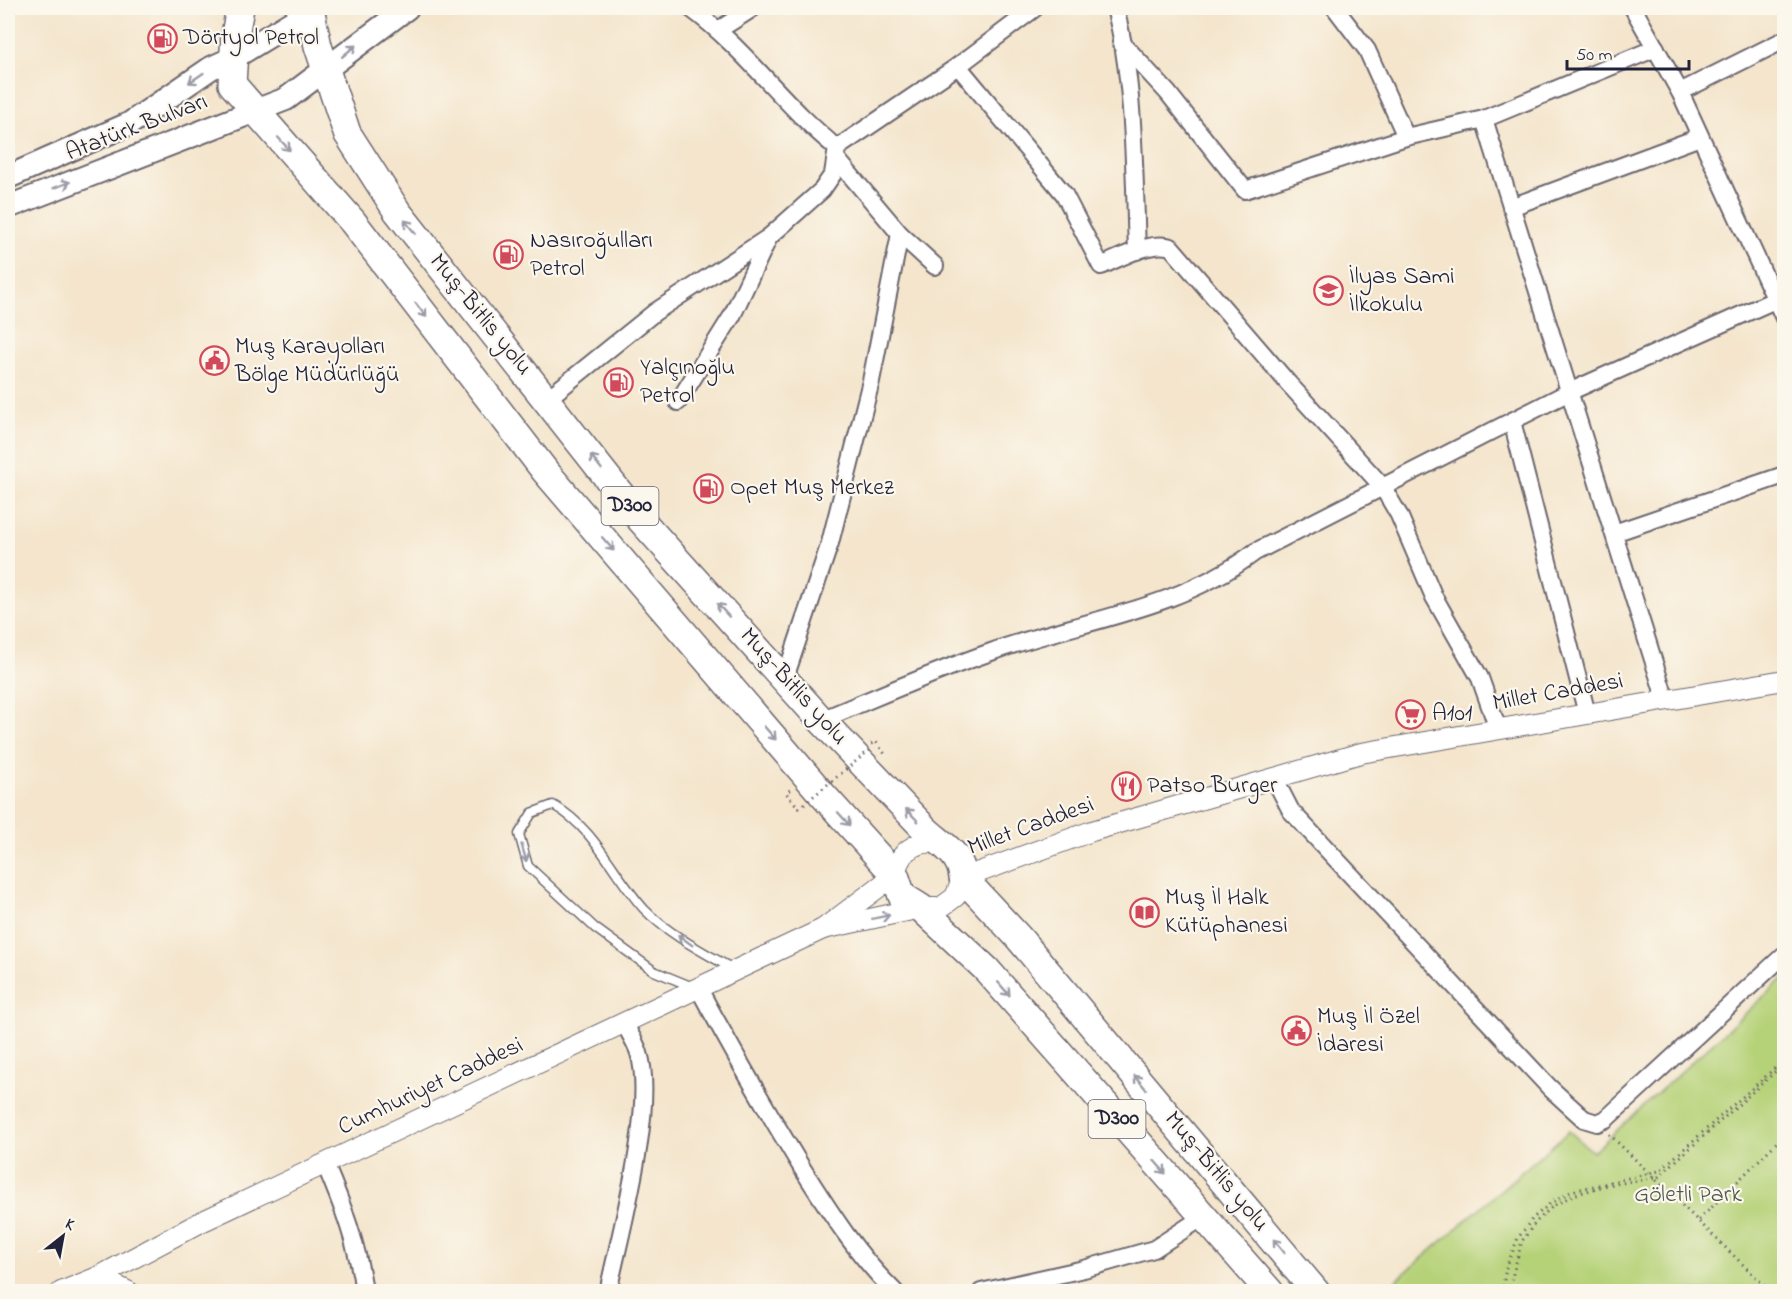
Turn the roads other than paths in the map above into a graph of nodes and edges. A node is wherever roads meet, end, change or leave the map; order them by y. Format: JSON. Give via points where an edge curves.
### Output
{"nodes":[{"id":1,"x":240,"y":8,"type":"edge"},
{"id":2,"x":407,"y":8,"type":"edge"},
{"id":3,"x":690,"y":8,"type":"edge"},
{"id":4,"x":753,"y":8,"type":"edge"},
{"id":5,"x":1035,"y":8,"type":"edge"},
{"id":6,"x":1115,"y":8,"type":"edge"},
{"id":7,"x":1335,"y":8,"type":"edge"},
{"id":8,"x":1633,"y":8,"type":"edge"},
{"id":9,"x":312,"y":9,"type":"edge"},
{"id":10,"x":720,"y":29,"type":"junction"},
{"id":11,"x":1785,"y":40,"type":"edge"},
{"id":12,"x":1121,"y":42,"type":"junction"},
{"id":13,"x":1656,"y":48,"type":"junction"},
{"id":14,"x":322,"y":59,"type":"junction"},
{"id":15,"x":958,"y":66,"type":"junction"},
{"id":16,"x":233,"y":71,"type":"junction"},
{"id":17,"x":1680,"y":92,"type":"junction"},
{"id":18,"x":255,"y":112,"type":"junction"},
{"id":19,"x":1484,"y":119,"type":"junction"},
{"id":20,"x":1406,"y":137,"type":"junction"},
{"id":21,"x":1700,"y":137,"type":"junction"},
{"id":22,"x":837,"y":153,"type":"junction"},
{"id":23,"x":8,"y":175,"type":"edge"},
{"id":24,"x":8,"y":207,"type":"edge"},
{"id":25,"x":1511,"y":207,"type":"junction"},
{"id":26,"x":900,"y":234,"type":"junction"},
{"id":27,"x":769,"y":237,"type":"junction"},
{"id":28,"x":1137,"y":251,"type":"junction"},
{"id":29,"x":935,"y":266,"type":"dead end"},
{"id":30,"x":1777,"y":299,"type":"junction"},
{"id":31,"x":1785,"y":318,"type":"edge"},
{"id":32,"x":1569,"y":392,"type":"junction"},
{"id":33,"x":547,"y":399,"type":"junction"},
{"id":34,"x":678,"y":402,"type":"dead end"},
{"id":35,"x":1512,"y":421,"type":"junction"},
{"id":36,"x":1785,"y":475,"type":"edge"},
{"id":37,"x":1382,"y":486,"type":"junction"},
{"id":38,"x":1614,"y":533,"type":"junction"},
{"id":39,"x":786,"y":678,"type":"junction"},
{"id":40,"x":1785,"y":680,"type":"edge"},
{"id":41,"x":1666,"y":700,"type":"junction"},
{"id":42,"x":1587,"y":714,"type":"junction"},
{"id":43,"x":821,"y":720,"type":"junction"},
{"id":44,"x":1498,"y":729,"type":"junction"},
{"id":45,"x":1274,"y":778,"type":"junction"},
{"id":46,"x":939,"y":843,"type":"junction"},
{"id":47,"x":895,"y":875,"type":"junction"},
{"id":48,"x":963,"y":879,"type":"junction"},
{"id":49,"x":921,"y":908,"type":"junction"},
{"id":50,"x":824,"y":929,"type":"junction"},
{"id":51,"x":1785,"y":955,"type":"edge"},
{"id":52,"x":736,"y":970,"type":"junction"},
{"id":53,"x":699,"y":989,"type":"junction"},
{"id":54,"x":625,"y":1024,"type":"junction"},
{"id":55,"x":325,"y":1164,"type":"junction"},
{"id":56,"x":1203,"y":1217,"type":"junction"},
{"id":57,"x":98,"y":1277,"type":"junction"},
{"id":58,"x":61,"y":1292,"type":"edge"},
{"id":59,"x":129,"y":1292,"type":"edge"},
{"id":60,"x":364,"y":1292,"type":"edge"},
{"id":61,"x":608,"y":1292,"type":"edge"},
{"id":62,"x":895,"y":1292,"type":"edge"},
{"id":63,"x":981,"y":1292,"type":"edge"},
{"id":64,"x":1270,"y":1292,"type":"edge"},
{"id":65,"x":1316,"y":1292,"type":"edge"}],
"edges":[{"from":1,"to":16,"type":"highway"},
{"from":14,"to":2,"type":"main road","name":"Atatürk Bulvarı","one_way":true,"via":[[368,35]]},
{"from":3,"to":10,"type":"street"},
{"from":4,"to":10,"type":"street"},
{"from":5,"to":15,"type":"street"},
{"from":6,"to":12,"type":"street"},
{"from":7,"to":20,"type":"street","via":[[1367,50]]},
{"from":8,"to":13,"type":"street"},
{"from":9,"to":14,"type":"highway","number":"D300"},
{"from":9,"to":16,"type":"main road","name":"Atatürk Bulvarı","via":[[264,38]]},
{"from":10,"to":22,"type":"street"},
{"from":11,"to":17,"type":"street"},
{"from":12,"to":20,"type":"street","via":[[1168,93],[1245,190]]},
{"from":12,"to":28,"type":"street","via":[[1133,146]]},
{"from":13,"to":17,"type":"street"},
{"from":13,"to":19,"type":"street"},
{"from":14,"to":18,"type":"main road","name":"Atatürk Bulvarı","via":[[286,99]]},
{"from":33,"to":14,"type":"highway","name":"Muş-Bitlis yolu","number":"D300","one_way":true,"via":[[397,211],[347,133]]},
{"from":15,"to":22,"type":"street"},
{"from":15,"to":28,"type":"street","via":[[1065,194],[1101,266]]},
{"from":16,"to":18,"type":"highway","name":"Muş-Bitlis yolu","number":"D300"},
{"from":16,"to":23,"type":"main road","name":"Atatürk Bulvarı","one_way":true,"via":[[211,68],[129,124]]},
{"from":17,"to":21,"type":"street"},
{"from":24,"to":18,"type":"main road","name":"Atatürk Bulvarı","one_way":true},
{"from":18,"to":47,"type":"highway","name":"Muş-Bitlis yolu","number":"D300","one_way":true,"via":[[353,222],[545,471]]},
{"from":19,"to":20,"type":"street"},
{"from":19,"to":25,"type":"street"},
{"from":21,"to":25,"type":"street"},
{"from":21,"to":30,"type":"street"},
{"from":22,"to":26,"type":"street"},
{"from":22,"to":27,"type":"street","via":[[834,174],[822,190]]},
{"from":25,"to":32,"type":"street"},
{"from":26,"to":29,"type":"street"},
{"from":26,"to":39,"type":"street","via":[[871,381],[830,543]]},
{"from":27,"to":33,"type":"street","via":[[655,312]]},
{"from":27,"to":34,"type":"street","via":[[732,316]]},
{"from":28,"to":37,"type":"street","via":[[1159,246],[1171,248]]},
{"from":30,"to":31,"type":"street"},
{"from":30,"to":32,"type":"street"},
{"from":32,"to":35,"type":"street"},
{"from":32,"to":38,"type":"street"},
{"from":39,"to":33,"type":"highway","name":"Muş-Bitlis yolu","number":"D300","one_way":true,"via":[[640,519]]},
{"from":35,"to":37,"type":"street"},
{"from":35,"to":42,"type":"street"},
{"from":36,"to":38,"type":"street"},
{"from":37,"to":43,"type":"street","via":[[1255,552],[1219,577],[1163,602],[992,651]]},
{"from":37,"to":44,"type":"street","via":[[1399,515],[1434,597],[1480,678]]},
{"from":38,"to":41,"type":"street"},
{"from":39,"to":43,"type":"highway","name":"Muş-Bitlis yolu","number":"D300"},
{"from":40,"to":41,"type":"street","name":"Millet Caddesi"},
{"from":41,"to":42,"type":"street","name":"Millet Caddesi"},
{"from":42,"to":44,"type":"street","name":"Millet Caddesi"},
{"from":46,"to":43,"type":"highway","name":"Muş-Bitlis yolu","number":"D300","one_way":true},
{"from":44,"to":45,"type":"street","name":"Millet Caddesi","via":[[1361,753]]},
{"from":45,"to":48,"type":"street","name":"Millet Caddesi","via":[[1092,831]]},
{"from":45,"to":51,"type":"street","via":[[1291,811],[1550,1088],[1584,1119],[1597,1123],[1606,1119]]},
{"from":46,"to":47,"type":"street","name":"Cumhuriyet Caddesi","via":[[928,842],[906,850]]},
{"from":46,"to":48,"type":"highway","name":"Muş-Bitlis yolu","number":"D300","via":[[958,858]]},
{"from":47,"to":49,"type":"highway","name":"Muş-Bitlis yolu","number":"D300","via":[[902,896]]},
{"from":47,"to":50,"type":"street","name":"Cumhuriyet Caddesi"},
{"from":48,"to":49,"type":"street","name":"Cumhuriyet Caddesi","via":[[956,897],[948,903],[940,908]]},
{"from":65,"to":48,"type":"highway","name":"Muş-Bitlis yolu","number":"D300","one_way":true,"via":[[1018,937]]},
{"from":50,"to":49,"type":"street","name":"Cumhuriyet Caddesi","one_way":true},
{"from":49,"to":56,"type":"highway","name":"Muş-Bitlis yolu","number":"D300","one_way":true,"via":[[986,969]]},
{"from":50,"to":52,"type":"street","name":"Cumhuriyet Caddesi"},
{"from":52,"to":53,"type":"street","name":"Cumhuriyet Caddesi"},
{"from":52,"to":53,"type":"lane","one_way":true,"via":[[690,945],[645,910],[572,815],[553,806],[532,813],[519,834],[528,866],[595,928],[654,971]]},
{"from":53,"to":54,"type":"street","name":"Cumhuriyet Caddesi"},
{"from":53,"to":62,"type":"street","via":[[765,1108],[825,1204],[870,1268]]},
{"from":54,"to":55,"type":"street","name":"Cumhuriyet Caddesi"},
{"from":54,"to":61,"type":"street","via":[[639,1053],[643,1090],[640,1134]]},
{"from":55,"to":57,"type":"street","name":"Cumhuriyet Caddesi","via":[[201,1222]]},
{"from":55,"to":60,"type":"street","via":[[352,1233]]},
{"from":56,"to":63,"type":"street","via":[[1154,1249]]},
{"from":56,"to":64,"type":"highway","name":"Muş-Bitlis yolu","number":"D300"},
{"from":57,"to":58,"type":"street","name":"Cumhuriyet Caddesi"},
{"from":57,"to":59,"type":"street"}]}
